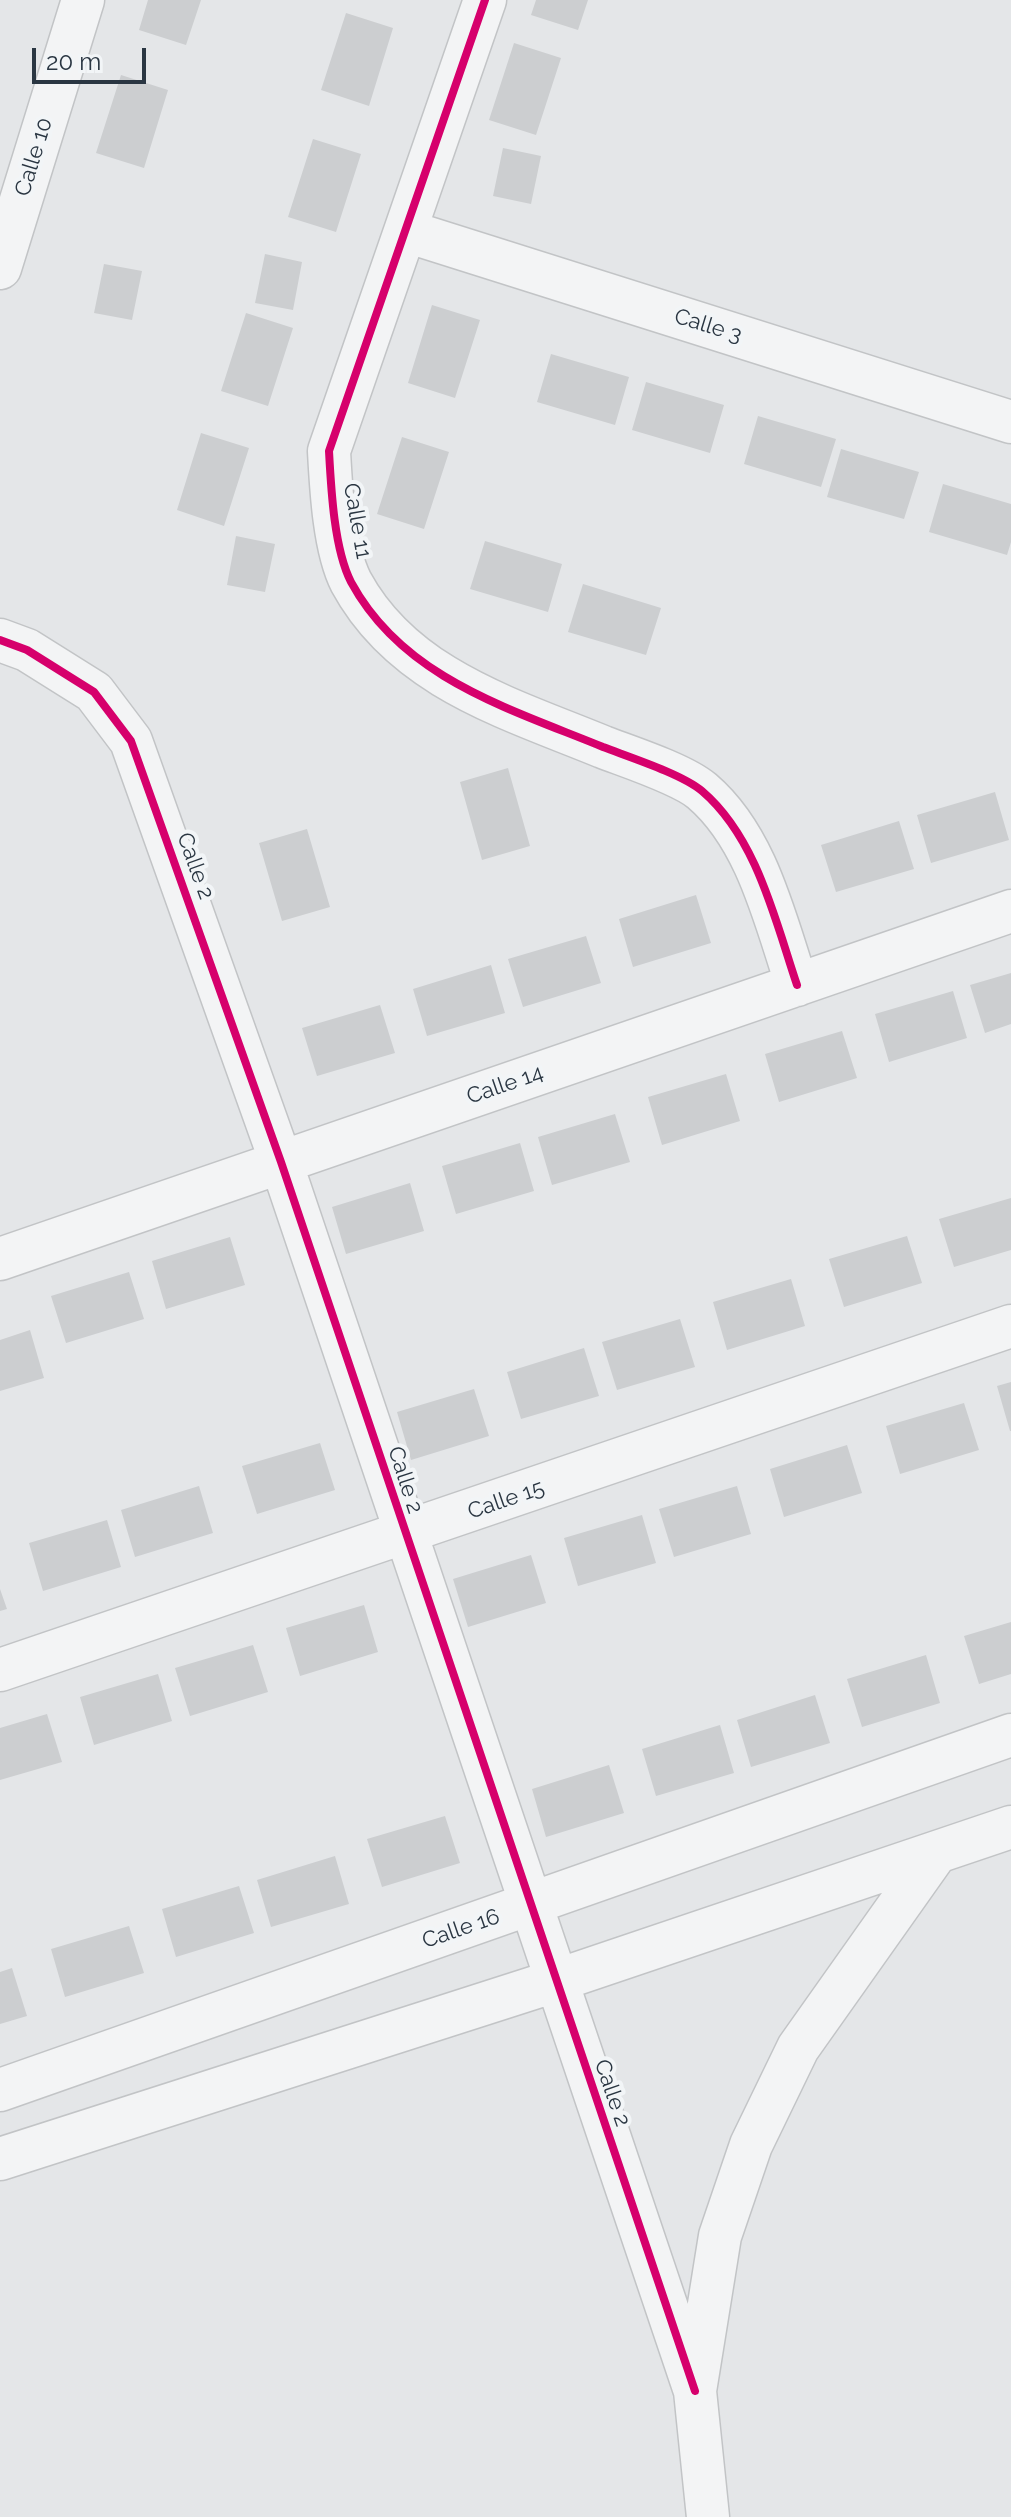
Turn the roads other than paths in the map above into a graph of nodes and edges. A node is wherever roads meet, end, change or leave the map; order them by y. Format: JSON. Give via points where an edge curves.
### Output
{"nodes":[{"id":1,"x":83,"y":0,"type":"edge"},
{"id":2,"x":485,"y":0,"type":"edge"},
{"id":3,"x":406,"y":231,"type":"junction"},
{"id":4,"x":0,"y":268,"type":"edge"},
{"id":5,"x":1011,"y":422,"type":"edge"},
{"id":6,"x":0,"y":640,"type":"edge"},
{"id":7,"x":1011,"y":911,"type":"edge"},
{"id":8,"x":797,"y":985,"type":"junction"},
{"id":9,"x":281,"y":1162,"type":"junction"},
{"id":10,"x":0,"y":1259,"type":"edge"},
{"id":11,"x":1011,"y":1326,"type":"edge"},
{"id":12,"x":404,"y":1535,"type":"junction"},
{"id":13,"x":0,"y":1670,"type":"edge"},
{"id":14,"x":1011,"y":1735,"type":"edge"},
{"id":15,"x":1011,"y":1827,"type":"edge"},
{"id":16,"x":936,"y":1853,"type":"junction"},
{"id":17,"x":531,"y":1905,"type":"junction"},
{"id":18,"x":555,"y":1981,"type":"junction"},
{"id":19,"x":0,"y":2090,"type":"edge"},
{"id":20,"x":0,"y":2159,"type":"edge"},
{"id":21,"x":695,"y":2391,"type":"junction"},
{"id":22,"x":708,"y":2517,"type":"edge"}],
"edges":[{"from":1,"to":4,"type":"street","name":"Calle 10"},
{"from":2,"to":3,"type":"street","name":"Calle 11"},
{"from":3,"to":5,"type":"street","name":"Calle 3"},
{"from":3,"to":8,"type":"street","name":"Calle 11","via":[[329,451],[332,506],[350,580],[384,631],[430,670],[701,791],[735,830],[763,883]]},
{"from":6,"to":9,"type":"street","name":"Calle 2","via":[[27,650],[94,692],[131,741]]},
{"from":7,"to":8,"type":"street","name":"Calle 14"},
{"from":8,"to":9,"type":"street","name":"Calle 14"},
{"from":9,"to":10,"type":"street","name":"Calle 14"},
{"from":9,"to":12,"type":"street","name":"Calle 2"},
{"from":11,"to":12,"type":"street","name":"Calle 15"},
{"from":12,"to":13,"type":"street","name":"Calle 15"},
{"from":12,"to":17,"type":"street","name":"Calle 2"},
{"from":14,"to":17,"type":"street","name":"Calle 16"},
{"from":15,"to":16,"type":"street"},
{"from":16,"to":18,"type":"street"},
{"from":16,"to":21,"type":"street","name":"Calle 2","via":[[798,2048],[751,2145],[720,2236]]},
{"from":17,"to":18,"type":"street","name":"Calle 2"},
{"from":17,"to":19,"type":"street","name":"Calle 16"},
{"from":18,"to":20,"type":"street"},
{"from":18,"to":21,"type":"street","name":"Calle 2"},
{"from":21,"to":22,"type":"street","name":"Calle 2"}]}
